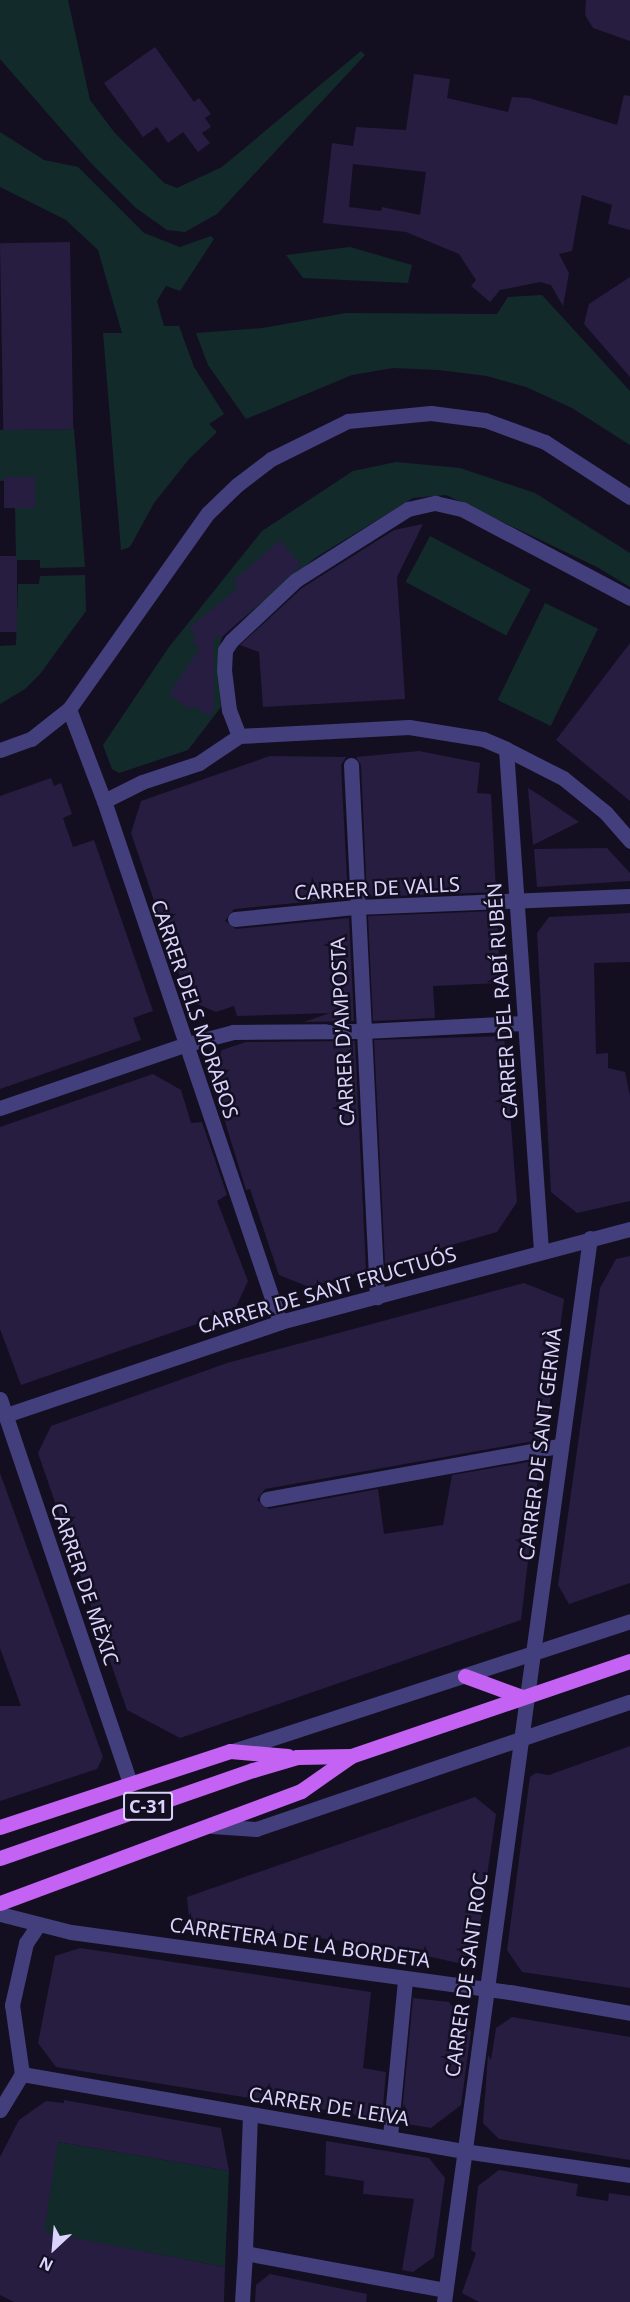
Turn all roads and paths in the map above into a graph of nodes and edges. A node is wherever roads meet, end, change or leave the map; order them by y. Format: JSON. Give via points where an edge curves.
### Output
{"nodes":[{"id":1,"x":630,"y":497,"type":"edge"},
{"id":2,"x":630,"y":598,"type":"edge"},
{"id":3,"x":69,"y":709,"type":"junction"},
{"id":4,"x":238,"y":736,"type":"junction"},
{"id":5,"x":506,"y":749,"type":"junction"},
{"id":6,"x":0,"y":750,"type":"edge"},
{"id":7,"x":351,"y":765,"type":"dead end"},
{"id":8,"x":104,"y":801,"type":"junction"},
{"id":9,"x":630,"y":841,"type":"edge"},
{"id":10,"x":630,"y":896,"type":"edge"},
{"id":11,"x":516,"y":903,"type":"junction"},
{"id":12,"x":356,"y":907,"type":"junction"},
{"id":13,"x":235,"y":919,"type":"dead end"},
{"id":14,"x":524,"y":1023,"type":"junction"},
{"id":15,"x":364,"y":1031,"type":"junction"},
{"id":16,"x":184,"y":1045,"type":"junction"},
{"id":17,"x":0,"y":1108,"type":"edge"},
{"id":18,"x":630,"y":1229,"type":"edge"},
{"id":19,"x":590,"y":1238,"type":"junction"},
{"id":20,"x":541,"y":1251,"type":"junction"},
{"id":21,"x":377,"y":1297,"type":"junction"},
{"id":22,"x":280,"y":1322,"type":"junction"},
{"id":23,"x":0,"y":1399,"type":"edge"},
{"id":24,"x":6,"y":1415,"type":"junction"},
{"id":25,"x":560,"y":1446,"type":"junction"},
{"id":26,"x":267,"y":1499,"type":"dead end"},
{"id":27,"x":630,"y":1621,"type":"edge"},
{"id":28,"x":533,"y":1655,"type":"junction"},
{"id":29,"x":630,"y":1660,"type":"edge"},
{"id":30,"x":465,"y":1676,"type":"junction"},
{"id":31,"x":524,"y":1697,"type":"junction"},
{"id":32,"x":630,"y":1702,"type":"edge"},
{"id":33,"x":518,"y":1739,"type":"junction"},
{"id":34,"x":230,"y":1751,"type":"junction"},
{"id":35,"x":351,"y":1756,"type":"junction"},
{"id":36,"x":297,"y":1757,"type":"junction"},
{"id":37,"x":130,"y":1783,"type":"junction"},
{"id":38,"x":212,"y":1826,"type":"junction"},
{"id":39,"x":0,"y":1827,"type":"edge"},
{"id":40,"x":0,"y":1858,"type":"edge"},
{"id":41,"x":0,"y":1903,"type":"edge"},
{"id":42,"x":0,"y":1914,"type":"edge"},
{"id":43,"x":38,"y":1925,"type":"junction"},
{"id":44,"x":405,"y":1978,"type":"junction"},
{"id":45,"x":486,"y":1990,"type":"junction"},
{"id":46,"x":630,"y":2013,"type":"edge"},
{"id":47,"x":22,"y":2074,"type":"junction"},
{"id":48,"x":0,"y":2110,"type":"edge"},
{"id":49,"x":250,"y":2114,"type":"junction"},
{"id":50,"x":390,"y":2136,"type":"junction"},
{"id":51,"x":464,"y":2151,"type":"junction"},
{"id":52,"x":630,"y":2175,"type":"edge"},
{"id":53,"x":245,"y":2253,"type":"junction"},
{"id":54,"x":444,"y":2296,"type":"edge"},
{"id":55,"x":242,"y":2302,"type":"edge"}],
"edges":[{"from":1,"to":3,"type":"street","via":[[545,442],[485,420],[431,413],[348,421],[272,459],[208,513]]},
{"from":2,"to":4,"type":"street","via":[[462,509],[435,503],[408,508],[296,580],[231,641],[225,650],[224,670],[229,710]]},
{"from":3,"to":6,"type":"street","via":[[31,739]]},
{"from":3,"to":8,"type":"street","name":"CARRER DELS MORABOS"},
{"from":4,"to":5,"type":"street","via":[[409,727],[483,739]]},
{"from":4,"to":8,"type":"street","via":[[199,763],[142,782]]},
{"from":5,"to":9,"type":"street","via":[[563,778],[606,813]]},
{"from":5,"to":11,"type":"street","name":"CARRER DEL RABÍ RUBÉN"},
{"from":7,"to":12,"type":"street","name":"CARRER D'AMPOSTA"},
{"from":8,"to":16,"type":"street","name":"CARRER DELS MORABOS"},
{"from":10,"to":11,"type":"street","name":"CARRER DE VALLS"},
{"from":11,"to":12,"type":"street","name":"CARRER DE VALLS"},
{"from":11,"to":14,"type":"street","name":"CARRER DEL RABÍ RUBÉN"},
{"from":12,"to":13,"type":"street","name":"CARRER DE VALLS"},
{"from":12,"to":15,"type":"street","name":"CARRER D'AMPOSTA"},
{"from":14,"to":15,"type":"street"},
{"from":14,"to":20,"type":"street","name":"CARRER DEL RABÍ RUBÉN"},
{"from":15,"to":16,"type":"street","via":[[233,1032]]},
{"from":15,"to":21,"type":"street","name":"CARRER D'AMPOSTA"},
{"from":16,"to":17,"type":"street"},
{"from":16,"to":22,"type":"street","name":"CARRER DELS MORABOS"},
{"from":18,"to":19,"type":"street","name":"CARRER DE SANT FRUCTUÓS"},
{"from":19,"to":20,"type":"street","name":"CARRER DE SANT FRUCTUÓS"},
{"from":19,"to":25,"type":"street","name":"CARRER DE SANT GERMÀ"},
{"from":20,"to":21,"type":"street","name":"CARRER DE SANT FRUCTUÓS"},
{"from":21,"to":22,"type":"street","name":"CARRER DE SANT FRUCTUÓS"},
{"from":22,"to":24,"type":"street","name":"CARRER DE SANT FRUCTUÓS"},
{"from":23,"to":24,"type":"street","name":"CARRER DE MÈXIC"},
{"from":24,"to":37,"type":"street","name":"CARRER DE MÈXIC"},
{"from":25,"to":26,"type":"street"},
{"from":25,"to":28,"type":"street","name":"CARRER DE SANT GERMÀ"},
{"from":27,"to":28,"type":"street"},
{"from":28,"to":30,"type":"street"},
{"from":28,"to":31,"type":"street","name":"CARRER DE SANT ROC"},
{"from":29,"to":31,"type":"main road","number":"C-31"},
{"from":30,"to":31,"type":"main road"},
{"from":30,"to":34,"type":"street"},
{"from":31,"to":33,"type":"street","name":"CARRER DE SANT ROC"},
{"from":31,"to":35,"type":"main road","number":"C-31"},
{"from":32,"to":33,"type":"street"},
{"from":33,"to":38,"type":"street","via":[[256,1829]]},
{"from":33,"to":45,"type":"street","name":"CARRER DE SANT ROC"},
{"from":34,"to":36,"type":"main road"},
{"from":34,"to":37,"type":"main road"},
{"from":35,"to":36,"type":"main road","number":"C-31"},
{"from":35,"to":38,"type":"main road","number":"C-31","via":[[301,1791]]},
{"from":36,"to":40,"type":"main road","number":"C-31"},
{"from":37,"to":39,"type":"main road"},
{"from":38,"to":41,"type":"main road","number":"C-31"},
{"from":42,"to":43,"type":"street","name":"CARRETERA DE LA BORDETA"},
{"from":43,"to":44,"type":"street","name":"CARRETERA DE LA BORDETA"},
{"from":43,"to":47,"type":"street","via":[[26,1943],[12,2005]]},
{"from":44,"to":45,"type":"street","name":"CARRETERA DE LA BORDETA"},
{"from":44,"to":50,"type":"street"},
{"from":45,"to":46,"type":"street","name":"CARRETERA DE LA BORDETA"},
{"from":45,"to":51,"type":"street","name":"CARRER DE SANT ROC"},
{"from":47,"to":48,"type":"street"},
{"from":47,"to":49,"type":"street","name":"CARRER DE LEIVA"},
{"from":49,"to":50,"type":"street","name":"CARRER DE LEIVA"},
{"from":49,"to":53,"type":"street"},
{"from":50,"to":51,"type":"street","name":"CARRER DE LEIVA"},
{"from":51,"to":52,"type":"street","name":"CARRER DE LEIVA"},
{"from":51,"to":54,"type":"street","name":"CARRER DE SANT ROC"},
{"from":53,"to":54,"type":"street"},
{"from":53,"to":55,"type":"street"}]}
